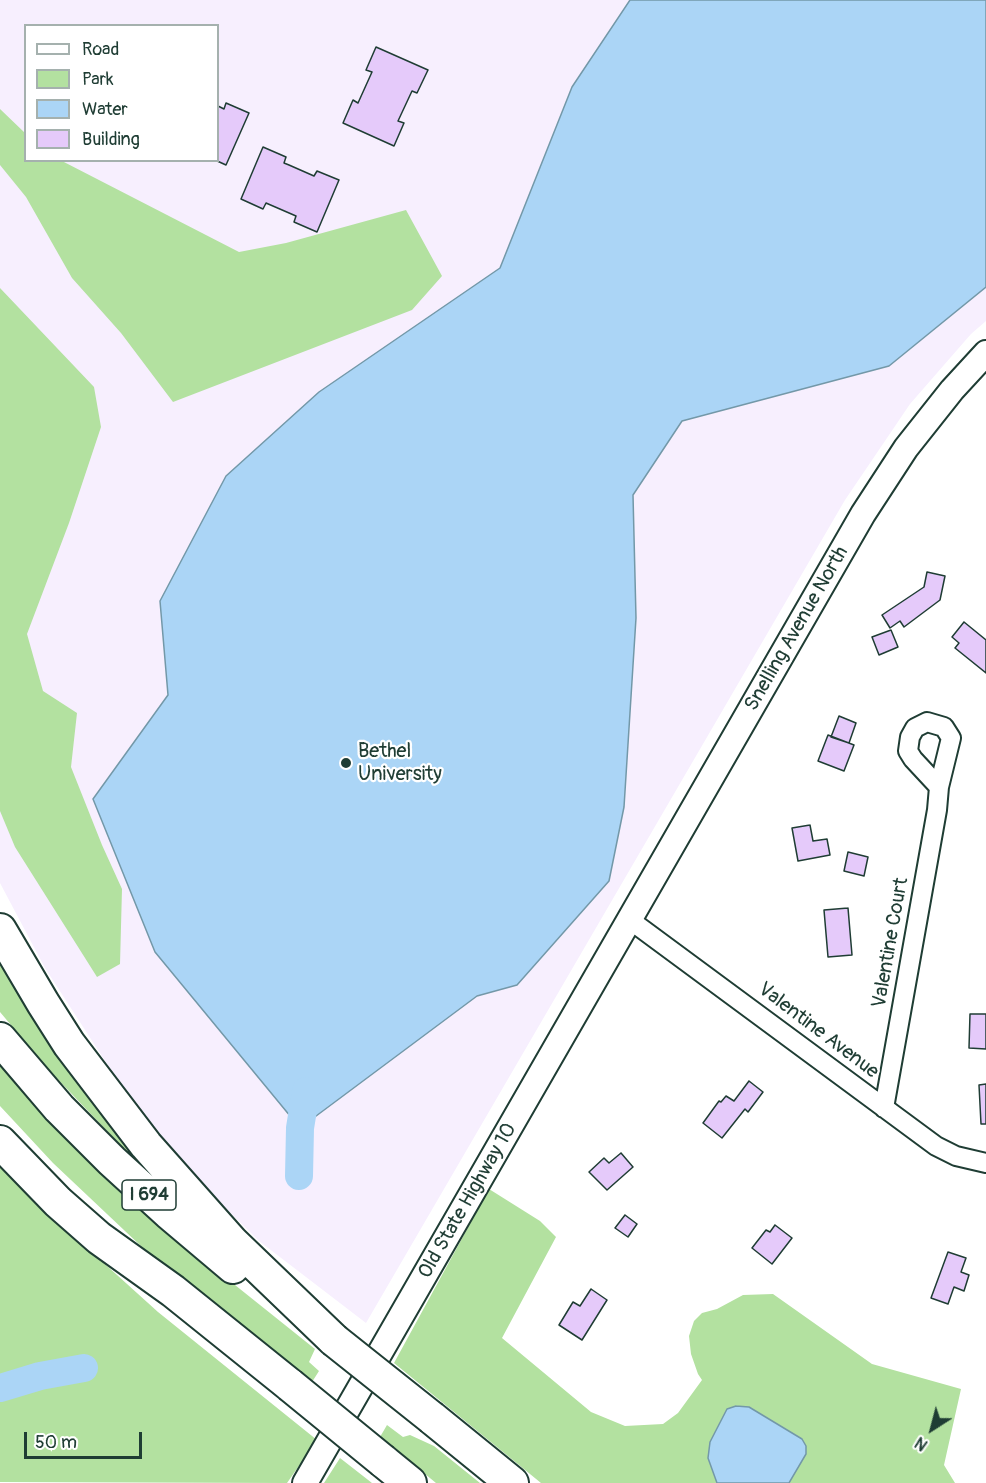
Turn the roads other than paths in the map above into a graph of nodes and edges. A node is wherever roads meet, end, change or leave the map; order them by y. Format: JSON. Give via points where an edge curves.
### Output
{"nodes":[{"id":1,"x":986,"y":353,"type":"edge"},
{"id":2,"x":939,"y":787,"type":"dead end"},
{"id":3,"x":630,"y":920,"type":"junction"},
{"id":4,"x":0,"y":930,"type":"edge"},
{"id":5,"x":0,"y":1039,"type":"edge"},
{"id":6,"x":884,"y":1108,"type":"junction"},
{"id":7,"x":0,"y":1122,"type":"edge"},
{"id":8,"x":0,"y":1142,"type":"edge"},
{"id":9,"x":986,"y":1162,"type":"edge"},
{"id":10,"x":158,"y":1280,"type":"junction"},
{"id":11,"x":327,"y":1333,"type":"junction"},
{"id":12,"x":305,"y":1483,"type":"edge"},
{"id":13,"x":411,"y":1483,"type":"edge"},
{"id":14,"x":512,"y":1483,"type":"edge"}],
"edges":[{"from":1,"to":3,"type":"street","name":"Snelling Avenue North","via":[[906,448],[863,514]]},
{"from":2,"to":6,"type":"street","name":"Valentine Court"},
{"from":3,"to":6,"type":"street","name":"Valentine Avenue"},
{"from":3,"to":12,"type":"street","name":"Old State Highway 10"},
{"from":4,"to":11,"type":"highway","via":[[69,1044],[146,1145],[232,1242]]},
{"from":5,"to":11,"type":"highway","number":"I 694","via":[[59,1108],[169,1213],[285,1307]]},
{"from":6,"to":9,"type":"street","name":"Valentine Avenue","via":[[936,1146],[956,1156]]},
{"from":7,"to":10,"type":"highway","number":"I 694","via":[[69,1196]]},
{"from":8,"to":10,"type":"highway","via":[[74,1216]]},
{"from":10,"to":13,"type":"highway","number":"I 694","bridge":true},
{"from":11,"to":14,"type":"highway","number":"I 694","bridge":true}]}
